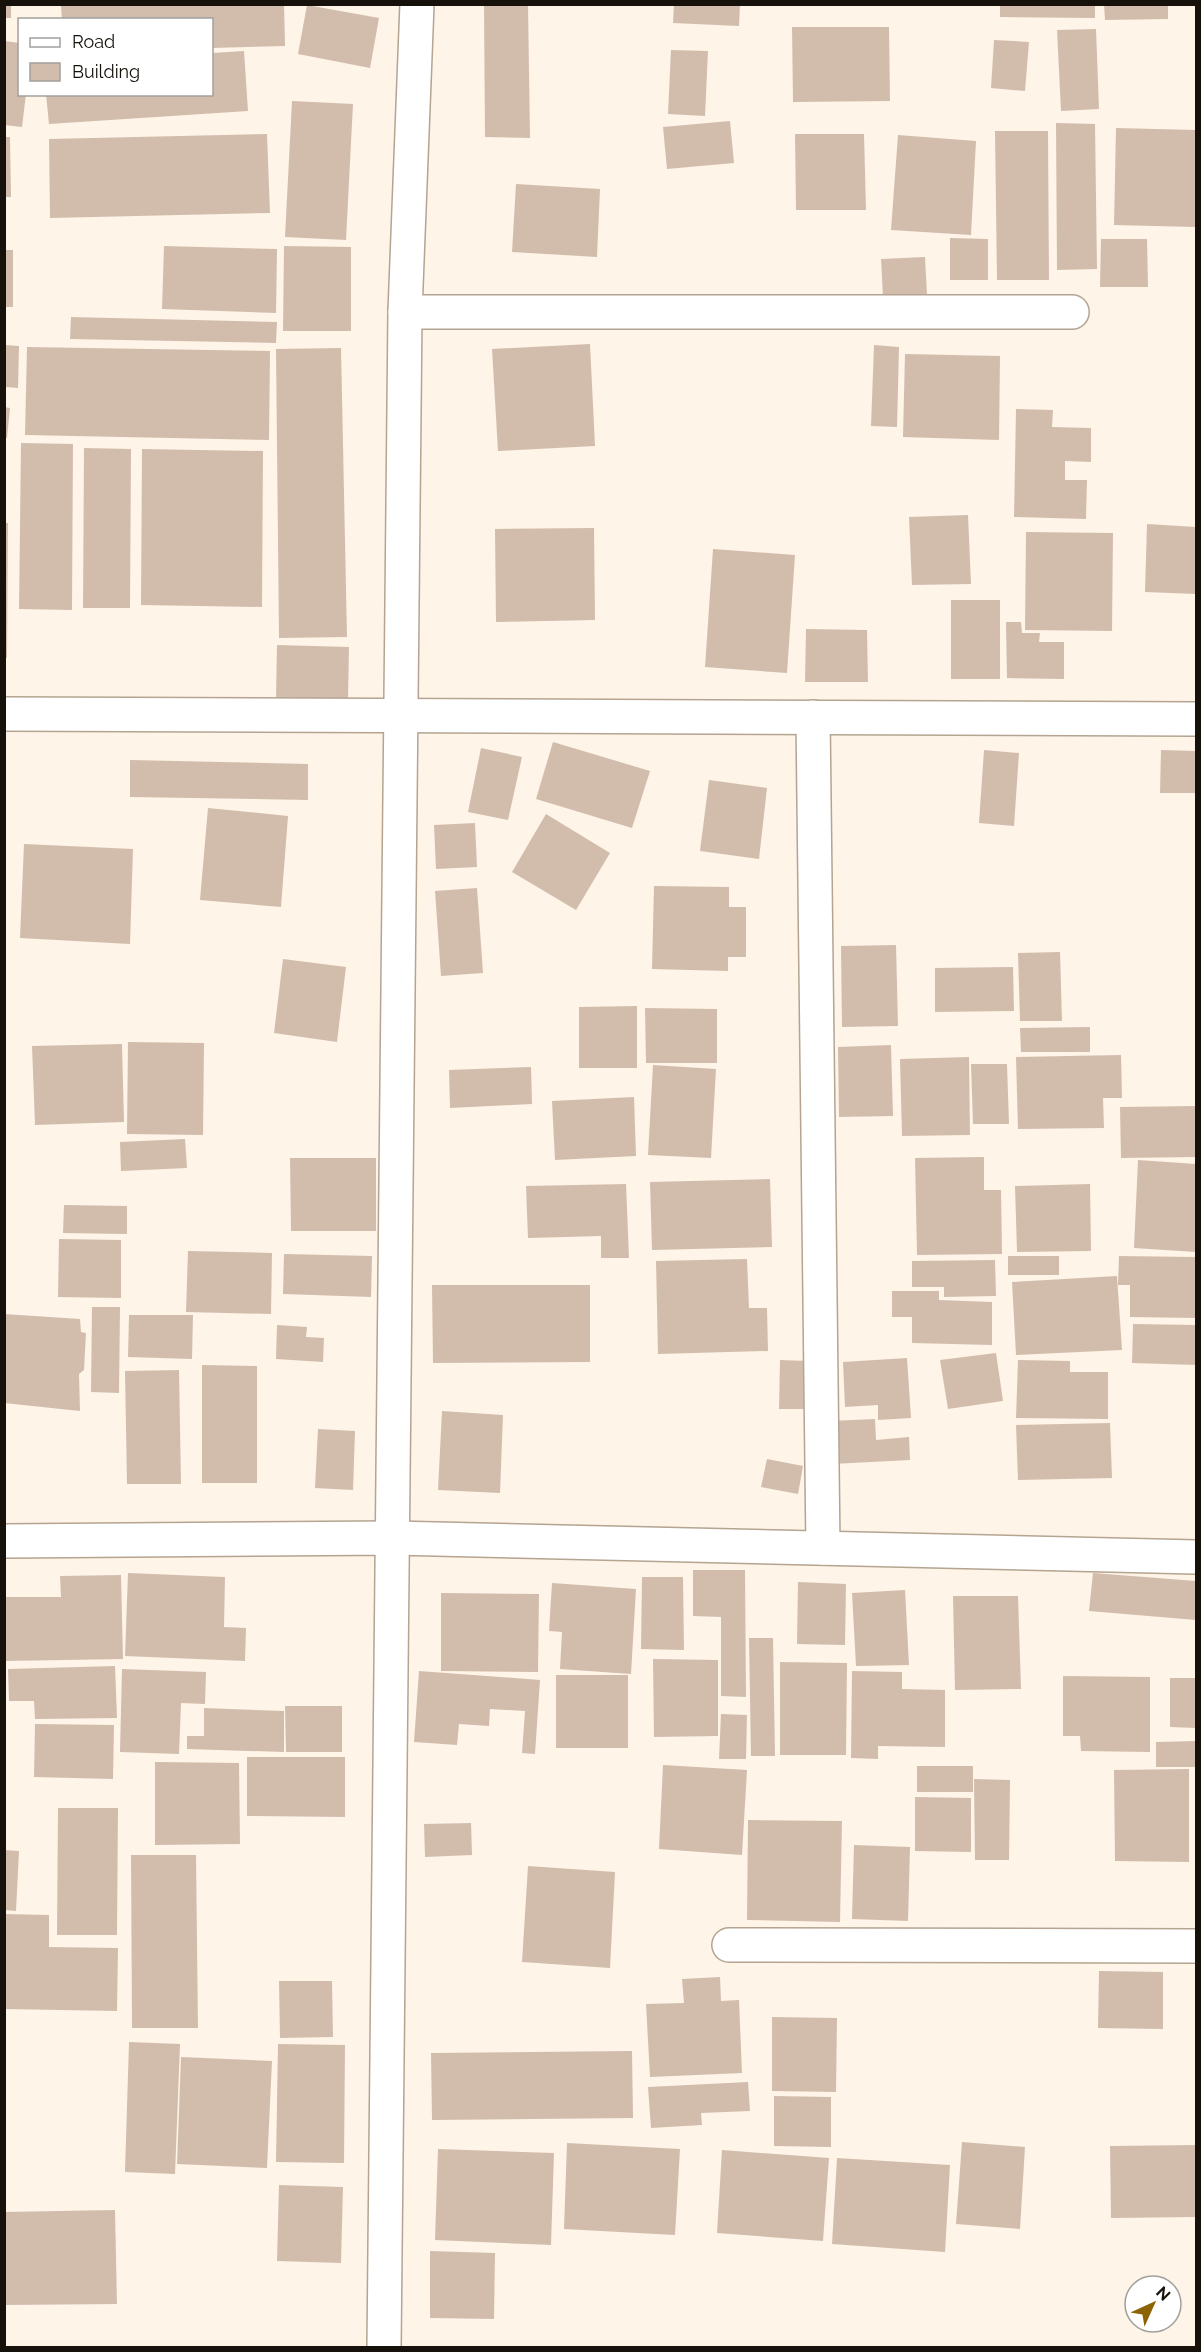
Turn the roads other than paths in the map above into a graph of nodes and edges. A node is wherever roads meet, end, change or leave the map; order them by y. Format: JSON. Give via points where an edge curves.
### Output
{"nodes":[{"id":1,"x":417,"y":4,"type":"edge"},
{"id":2,"x":405,"y":312,"type":"junction"},
{"id":3,"x":1072,"y":312,"type":"dead end"},
{"id":4,"x":4,"y":714,"type":"edge"},
{"id":5,"x":399,"y":716,"type":"junction"},
{"id":6,"x":813,"y":717,"type":"junction"},
{"id":7,"x":1197,"y":719,"type":"edge"},
{"id":8,"x":393,"y":1538,"type":"junction"},
{"id":9,"x":4,"y":1541,"type":"edge"},
{"id":10,"x":823,"y":1548,"type":"junction"},
{"id":11,"x":1197,"y":1557,"type":"edge"},
{"id":12,"x":729,"y":1945,"type":"dead end"},
{"id":13,"x":1197,"y":1946,"type":"edge"},
{"id":14,"x":384,"y":2348,"type":"edge"}],
"edges":[{"from":1,"to":2,"type":"street"},
{"from":2,"to":3,"type":"street"},
{"from":2,"to":5,"type":"street"},
{"from":4,"to":5,"type":"street"},
{"from":5,"to":6,"type":"street"},
{"from":5,"to":8,"type":"street"},
{"from":6,"to":7,"type":"street"},
{"from":6,"to":10,"type":"street"},
{"from":8,"to":9,"type":"street"},
{"from":8,"to":10,"type":"street"},
{"from":8,"to":14,"type":"street"},
{"from":10,"to":11,"type":"street"},
{"from":12,"to":13,"type":"street"}]}
